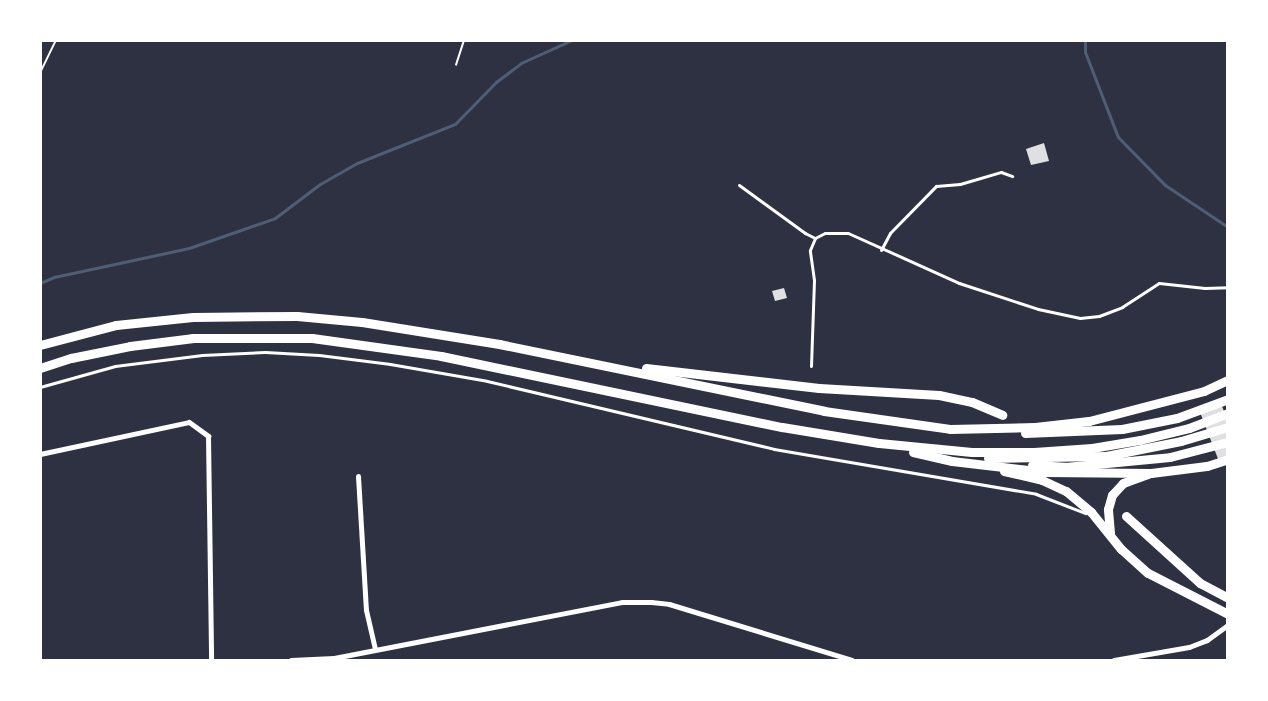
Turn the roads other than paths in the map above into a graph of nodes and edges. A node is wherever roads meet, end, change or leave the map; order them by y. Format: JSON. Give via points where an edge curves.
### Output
{"nodes":[{"id":1,"x":1012,"y":176,"type":"dead end"},
{"id":2,"x":740,"y":185,"type":"dead end"},
{"id":3,"x":815,"y":238,"type":"junction"},
{"id":4,"x":881,"y":249,"type":"junction"},
{"id":5,"x":1227,"y":286,"type":"edge"},
{"id":6,"x":40,"y":345,"type":"edge"},
{"id":7,"x":583,"y":360,"type":"junction"},
{"id":8,"x":811,"y":366,"type":"dead end"},
{"id":9,"x":40,"y":368,"type":"edge"},
{"id":10,"x":1227,"y":380,"type":"edge"},
{"id":11,"x":40,"y":387,"type":"edge"},
{"id":12,"x":1227,"y":399,"type":"edge"},
{"id":13,"x":1227,"y":413,"type":"edge"},
{"id":14,"x":1002,"y":415,"type":"dead end"},
{"id":15,"x":1227,"y":427,"type":"edge"},
{"id":16,"x":950,"y":429,"type":"junction"},
{"id":17,"x":1227,"y":442,"type":"edge"},
{"id":18,"x":879,"y":443,"type":"junction"},
{"id":19,"x":40,"y":454,"type":"edge"},
{"id":20,"x":934,"y":457,"type":"junction"},
{"id":21,"x":1227,"y":459,"type":"edge"},
{"id":22,"x":951,"y":461,"type":"junction"},
{"id":23,"x":1151,"y":473,"type":"junction"},
{"id":24,"x":358,"y":476,"type":"dead end"},
{"id":25,"x":1126,"y":516,"type":"dead end"},
{"id":26,"x":1104,"y":527,"type":"junction"},
{"id":27,"x":1111,"y":536,"type":"junction"},
{"id":28,"x":1227,"y":598,"type":"edge"},
{"id":29,"x":1227,"y":614,"type":"edge"},
{"id":30,"x":1227,"y":625,"type":"edge"},
{"id":31,"x":375,"y":649,"type":"junction"},
{"id":32,"x":334,"y":659,"type":"edge"},
{"id":33,"x":211,"y":660,"type":"edge"},
{"id":34,"x":291,"y":660,"type":"edge"},
{"id":35,"x":852,"y":660,"type":"edge"},
{"id":36,"x":1114,"y":660,"type":"edge"}],
"edges":[{"from":1,"to":4,"type":"lane","via":[[1001,172],[960,184],[936,186],[890,233]]},
{"from":2,"to":3,"type":"lane"},
{"from":3,"to":4,"type":"lane","via":[[825,233],[848,233]]},
{"from":3,"to":8,"type":"lane","via":[[810,249],[814,280]]},
{"from":4,"to":5,"type":"lane","via":[[958,283],[1080,318],[1122,307],[1160,283]]},
{"from":6,"to":7,"type":"main road","via":[[116,325],[193,317],[297,316],[425,331]]},
{"from":7,"to":14,"type":"main road","via":[[819,388],[939,395],[972,402]]},
{"from":7,"to":16,"type":"main road","via":[[824,411]]},
{"from":9,"to":18,"type":"main road","via":[[110,350],[193,338],[312,338],[441,356],[782,427]]},
{"from":10,"to":16,"type":"main road","via":[[1204,391],[1089,421]]},
{"from":11,"to":26,"type":"lane","via":[[115,366],[202,355],[297,354],[390,364],[487,381],[774,449],[1036,494],[1087,513]]},
{"from":12,"to":16,"type":"main road","via":[[1178,418],[1122,429],[1037,433]]},
{"from":13,"to":18,"type":"main road","via":[[1189,428],[1092,448],[972,452]]},
{"from":15,"to":20,"type":"main road","via":[[1106,456]]},
{"from":17,"to":22,"type":"main road","via":[[1170,457],[1065,466]]},
{"from":18,"to":20,"type":"main road"},
{"from":19,"to":33,"type":"street","via":[[189,422],[208,436]]},
{"from":20,"to":22,"type":"main road"},
{"from":21,"to":23,"type":"main road","via":[[1207,466]]},
{"from":22,"to":23,"type":"main road","via":[[1046,472]]},
{"from":22,"to":26,"type":"main road","via":[[1013,472],[1055,486],[1074,496]]},
{"from":23,"to":27,"type":"main road","via":[[1124,483],[1112,495],[1108,509]]},
{"from":24,"to":31,"type":"street","via":[[366,610]]},
{"from":25,"to":28,"type":"main road","via":[[1200,584]]},
{"from":26,"to":27,"type":"main road"},
{"from":27,"to":29,"type":"main road","via":[[1148,573]]},
{"from":30,"to":36,"type":"street","via":[[1189,647]]},
{"from":31,"to":32,"type":"street"},
{"from":31,"to":35,"type":"street","via":[[622,602],[651,602],[669,604]]},
{"from":32,"to":34,"type":"street"}]}
